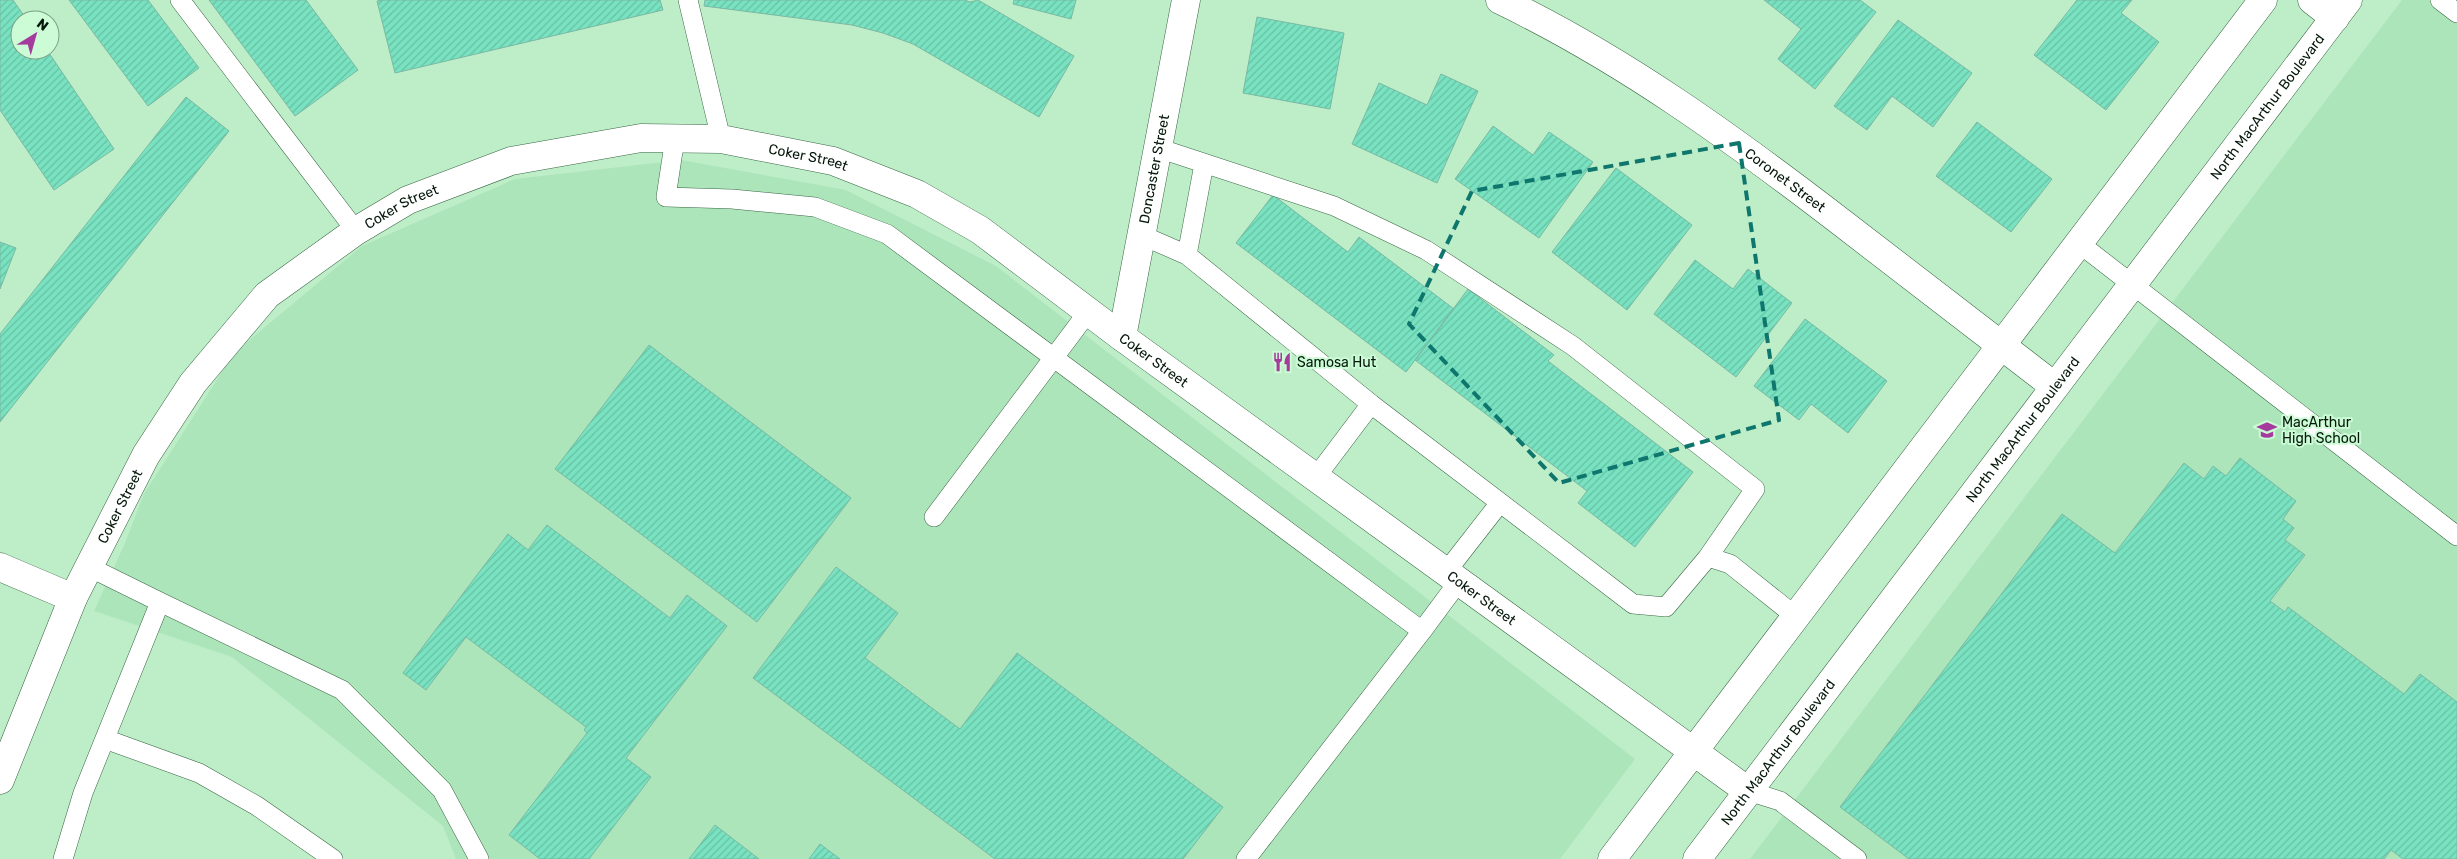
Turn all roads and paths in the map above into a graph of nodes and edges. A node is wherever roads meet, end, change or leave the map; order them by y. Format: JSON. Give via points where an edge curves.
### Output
{"nodes":[{"id":1,"x":180,"y":0,"type":"edge"},
{"id":2,"x":688,"y":0,"type":"edge"},
{"id":3,"x":1186,"y":0,"type":"edge"},
{"id":4,"x":1500,"y":0,"type":"edge"},
{"id":5,"x":2263,"y":0,"type":"edge"},
{"id":6,"x":2312,"y":0,"type":"edge"},
{"id":7,"x":2440,"y":0,"type":"edge"},
{"id":8,"x":2342,"y":9,"type":"edge"},
{"id":9,"x":2457,"y":13,"type":"edge"},
{"id":10,"x":675,"y":138,"type":"junction"},
{"id":11,"x":722,"y":139,"type":"junction"},
{"id":12,"x":1158,"y":148,"type":"junction"},
{"id":13,"x":1204,"y":164,"type":"junction"},
{"id":14,"x":356,"y":231,"type":"junction"},
{"id":15,"x":1141,"y":235,"type":"junction"},
{"id":16,"x":2080,"y":244,"type":"junction"},
{"id":17,"x":1187,"y":255,"type":"junction"},
{"id":18,"x":2133,"y":285,"type":"junction"},
{"id":19,"x":1088,"y":312,"type":"junction"},
{"id":20,"x":1122,"y":337,"type":"junction"},
{"id":21,"x":2002,"y":345,"type":"junction"},
{"id":22,"x":1053,"y":358,"type":"junction"},
{"id":23,"x":2054,"y":386,"type":"junction"},
{"id":24,"x":1371,"y":404,"type":"junction"},
{"id":25,"x":1316,"y":477,"type":"junction"},
{"id":26,"x":1499,"y":504,"type":"junction"},
{"id":27,"x":934,"y":517,"type":"dead end"},
{"id":28,"x":2457,"y":536,"type":"edge"},
{"id":29,"x":1708,"y":557,"type":"junction"},
{"id":30,"x":0,"y":567,"type":"edge"},
{"id":31,"x":89,"y":567,"type":"junction"},
{"id":32,"x":1452,"y":577,"type":"junction"},
{"id":33,"x":73,"y":598,"type":"junction"},
{"id":34,"x":160,"y":602,"type":"junction"},
{"id":35,"x":1794,"y":615,"type":"junction"},
{"id":36,"x":1422,"y":631,"type":"junction"},
{"id":37,"x":105,"y":739,"type":"junction"},
{"id":38,"x":1692,"y":752,"type":"junction"},
{"id":39,"x":0,"y":780,"type":"edge"},
{"id":40,"x":1748,"y":791,"type":"junction"},
{"id":41,"x":63,"y":859,"type":"edge"},
{"id":42,"x":333,"y":859,"type":"edge"},
{"id":43,"x":479,"y":859,"type":"edge"},
{"id":44,"x":1246,"y":859,"type":"edge"},
{"id":45,"x":1612,"y":859,"type":"edge"},
{"id":46,"x":1697,"y":859,"type":"edge"},
{"id":47,"x":1857,"y":859,"type":"edge"}],
"edges":[{"from":1,"to":14,"type":"lane"},
{"from":2,"to":11,"type":"lane"},
{"from":3,"to":12,"type":"street","name":"Doncaster Street"},
{"from":4,"to":21,"type":"street","name":"Coronet Street","via":[[1565,33],[1664,92],[1763,162]]},
{"from":5,"to":16,"type":"street"},
{"from":6,"to":8,"type":"street"},
{"from":7,"to":9,"type":"lane"},
{"from":8,"to":18,"type":"street","name":"North MacArthur Boulevard"},
{"from":10,"to":11,"type":"street","name":"Coker Street"},
{"from":10,"to":14,"type":"street","name":"Coker Street","via":[[641,138],[511,161],[408,200]]},
{"from":10,"to":22,"type":"lane","via":[[666,197],[732,198],[815,208],[887,234]]},
{"from":11,"to":19,"type":"street","name":"Coker Street","via":[[833,161],[917,194],[980,230]]},
{"from":12,"to":13,"type":"lane"},
{"from":12,"to":15,"type":"street","name":"Doncaster Street"},
{"from":13,"to":17,"type":"lane"},
{"from":13,"to":29,"type":"lane","via":[[1334,206],[1426,250],[1573,346],[1755,490]]},
{"from":14,"to":31,"type":"street","name":"Coker Street","via":[[267,295],[193,383],[146,455]]},
{"from":15,"to":17,"type":"lane"},
{"from":15,"to":20,"type":"street","name":"Doncaster Street"},
{"from":16,"to":18,"type":"lane"},
{"from":16,"to":21,"type":"street"},
{"from":17,"to":24,"type":"lane"},
{"from":18,"to":23,"type":"street","name":"North MacArthur Boulevard"},
{"from":18,"to":28,"type":"lane"},
{"from":19,"to":20,"type":"street","name":"Coker Street"},
{"from":19,"to":22,"type":"lane"},
{"from":20,"to":25,"type":"street","name":"Coker Street"},
{"from":21,"to":23,"type":"street","name":"Coronet Street"},
{"from":21,"to":35,"type":"street"},
{"from":22,"to":27,"type":"lane"},
{"from":22,"to":36,"type":"lane"},
{"from":23,"to":40,"type":"street","name":"North MacArthur Boulevard"},
{"from":24,"to":25,"type":"lane"},
{"from":24,"to":26,"type":"lane"},
{"from":25,"to":32,"type":"street","name":"Coker Street"},
{"from":26,"to":29,"type":"lane","via":[[1633,604],[1666,607]]},
{"from":26,"to":32,"type":"lane"},
{"from":29,"to":35,"type":"lane","via":[[1730,564]]},
{"from":30,"to":33,"type":"street"},
{"from":31,"to":33,"type":"street","name":"Coker Street"},
{"from":31,"to":34,"type":"lane"},
{"from":32,"to":36,"type":"lane"},
{"from":32,"to":38,"type":"street","name":"Coker Street"},
{"from":33,"to":39,"type":"street","name":"Coker Street"},
{"from":34,"to":37,"type":"lane"},
{"from":34,"to":43,"type":"lane","via":[[342,690],[442,790]]},
{"from":35,"to":38,"type":"street"},
{"from":36,"to":44,"type":"lane"},
{"from":37,"to":41,"type":"lane","via":[[83,793]]},
{"from":37,"to":42,"type":"lane","via":[[199,773],[257,806]]},
{"from":38,"to":40,"type":"street","name":"Coker Street"},
{"from":38,"to":45,"type":"street"},
{"from":40,"to":46,"type":"street","name":"North MacArthur Boulevard"},
{"from":40,"to":47,"type":"lane","via":[[1780,801]]}]}
